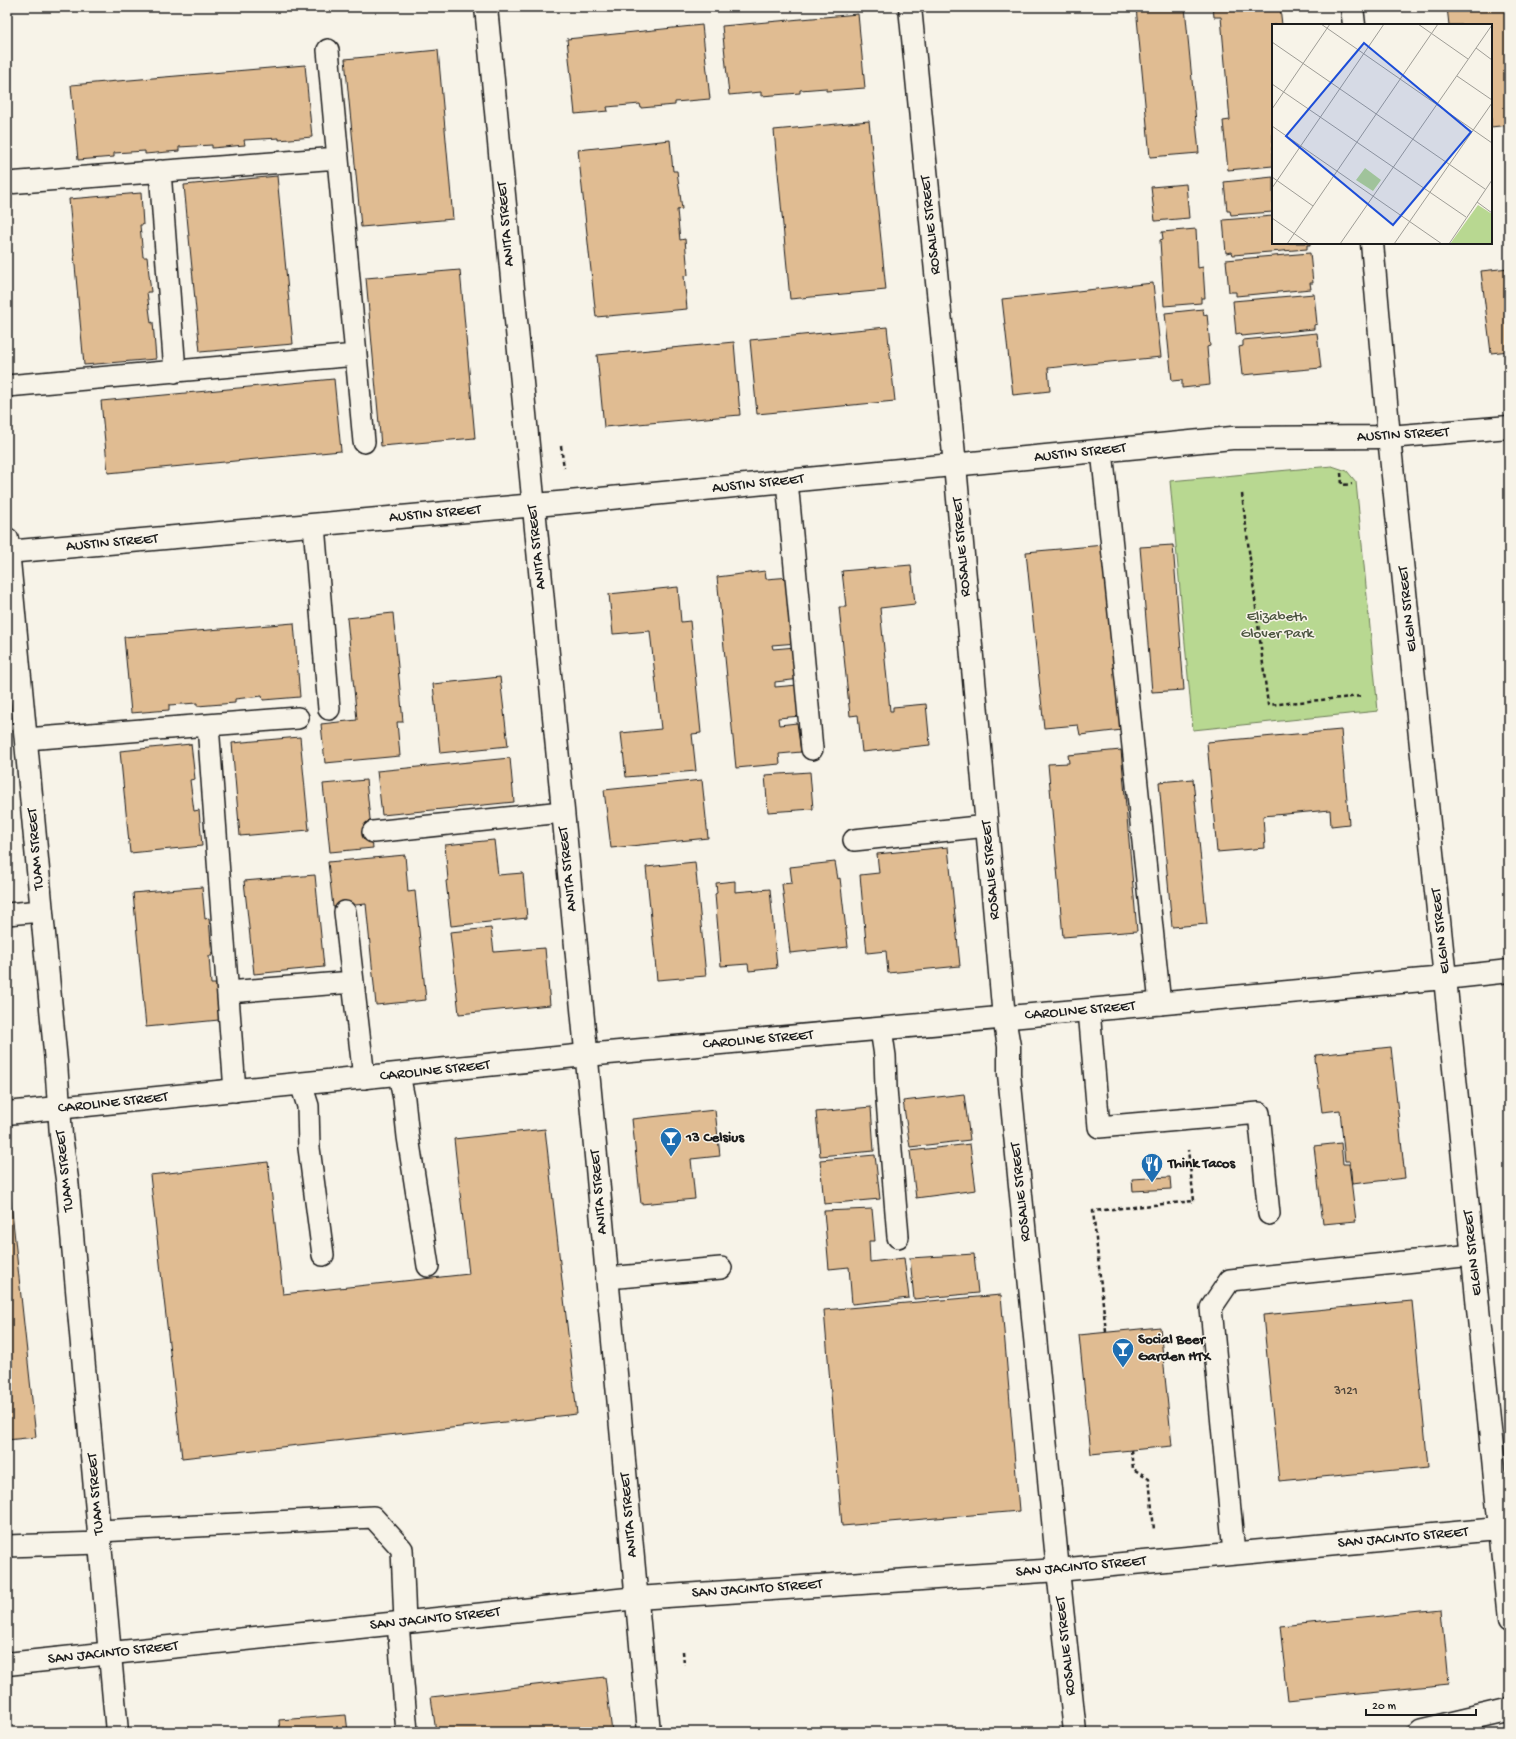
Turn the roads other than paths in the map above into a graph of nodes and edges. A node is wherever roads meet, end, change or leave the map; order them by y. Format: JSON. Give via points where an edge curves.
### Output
{"nodes":[{"id":1,"x":486,"y":7,"type":"edge"},
{"id":2,"x":910,"y":7,"type":"edge"},
{"id":3,"x":1352,"y":7,"type":"edge"},
{"id":4,"x":1354,"y":24,"type":"edge"},
{"id":5,"x":328,"y":50,"type":"dead end"},
{"id":6,"x":338,"y":158,"type":"junction"},
{"id":7,"x":160,"y":171,"type":"junction"},
{"id":8,"x":7,"y":183,"type":"edge"},
{"id":9,"x":1372,"y":244,"type":"edge"},
{"id":10,"x":356,"y":356,"type":"junction"},
{"id":11,"x":175,"y":372,"type":"junction"},
{"id":12,"x":7,"y":386,"type":"edge"},
{"id":13,"x":1509,"y":427,"type":"edge"},
{"id":14,"x":1389,"y":437,"type":"junction"},
{"id":15,"x":364,"y":442,"type":"dead end"},
{"id":16,"x":1102,"y":450,"type":"junction"},
{"id":17,"x":955,"y":465,"type":"junction"},
{"id":18,"x":787,"y":481,"type":"junction"},
{"id":19,"x":532,"y":506,"type":"junction"},
{"id":20,"x":314,"y":525,"type":"junction"},
{"id":21,"x":7,"y":548,"type":"edge"},
{"id":22,"x":329,"y":709,"type":"dead end"},
{"id":23,"x":298,"y":718,"type":"dead end"},
{"id":24,"x":208,"y":725,"type":"junction"},
{"id":25,"x":26,"y":739,"type":"junction"},
{"id":26,"x":812,"y":749,"type":"dead end"},
{"id":27,"x":562,"y":812,"type":"junction"},
{"id":28,"x":987,"y":826,"type":"junction"},
{"id":29,"x":373,"y":832,"type":"dead end"},
{"id":30,"x":854,"y":840,"type":"dead end"},
{"id":31,"x":42,"y":910,"type":"junction"},
{"id":32,"x":345,"y":912,"type":"dead end"},
{"id":33,"x":7,"y":914,"type":"edge"},
{"id":34,"x":1509,"y":971,"type":"edge"},
{"id":35,"x":1446,"y":978,"type":"junction"},
{"id":36,"x":353,"y":982,"type":"junction"},
{"id":37,"x":228,"y":992,"type":"junction"},
{"id":38,"x":1160,"y":1004,"type":"junction"},
{"id":39,"x":1089,"y":1010,"type":"junction"},
{"id":40,"x":1004,"y":1018,"type":"junction"},
{"id":41,"x":881,"y":1029,"type":"junction"},
{"id":42,"x":586,"y":1055,"type":"junction"},
{"id":43,"x":399,"y":1075,"type":"junction"},
{"id":44,"x":364,"y":1078,"type":"junction"},
{"id":45,"x":301,"y":1084,"type":"junction"},
{"id":46,"x":235,"y":1091,"type":"junction"},
{"id":47,"x":60,"y":1108,"type":"junction"},
{"id":48,"x":7,"y":1113,"type":"edge"},
{"id":49,"x":1269,"y":1214,"type":"dead end"},
{"id":50,"x":898,"y":1237,"type":"dead end"},
{"id":51,"x":323,"y":1255,"type":"dead end"},
{"id":52,"x":1473,"y":1255,"type":"junction"},
{"id":53,"x":428,"y":1266,"type":"dead end"},
{"id":54,"x":722,"y":1268,"type":"dead end"},
{"id":55,"x":607,"y":1278,"type":"junction"},
{"id":56,"x":1505,"y":1529,"type":"edge"},
{"id":57,"x":100,"y":1537,"type":"junction"},
{"id":58,"x":7,"y":1546,"type":"edge"},
{"id":59,"x":1234,"y":1553,"type":"junction"},
{"id":60,"x":1058,"y":1570,"type":"junction"},
{"id":61,"x":637,"y":1598,"type":"junction"},
{"id":62,"x":1509,"y":1619,"type":"edge"},
{"id":63,"x":401,"y":1622,"type":"junction"},
{"id":64,"x":110,"y":1653,"type":"junction"},
{"id":65,"x":7,"y":1664,"type":"edge"},
{"id":66,"x":1509,"y":1709,"type":"edge"},
{"id":67,"x":117,"y":1732,"type":"edge"},
{"id":68,"x":408,"y":1732,"type":"edge"},
{"id":69,"x":649,"y":1732,"type":"edge"},
{"id":70,"x":1075,"y":1732,"type":"edge"},
{"id":71,"x":1418,"y":1732,"type":"edge"}],
"edges":[{"from":1,"to":19,"type":"street","name":"ANITA STREET"},
{"from":2,"to":17,"type":"street","name":"ROSALIE STREET"},
{"from":3,"to":4,"type":"street"},
{"from":5,"to":6,"type":"lane"},
{"from":6,"to":7,"type":"lane"},
{"from":6,"to":10,"type":"lane"},
{"from":7,"to":8,"type":"lane"},
{"from":7,"to":11,"type":"lane"},
{"from":9,"to":14,"type":"street","name":"ELGIN STREET"},
{"from":10,"to":11,"type":"lane"},
{"from":10,"to":15,"type":"lane"},
{"from":11,"to":12,"type":"lane"},
{"from":13,"to":14,"type":"street","name":"AUSTIN STREET"},
{"from":14,"to":16,"type":"street","name":"AUSTIN STREET","via":[[1232,438]]},
{"from":14,"to":35,"type":"street","name":"ELGIN STREET"},
{"from":16,"to":17,"type":"street","name":"AUSTIN STREET"},
{"from":16,"to":38,"type":"lane"},
{"from":17,"to":18,"type":"street","name":"AUSTIN STREET"},
{"from":17,"to":28,"type":"street","name":"ROSALIE STREET"},
{"from":18,"to":19,"type":"street","name":"AUSTIN STREET"},
{"from":18,"to":26,"type":"lane"},
{"from":19,"to":20,"type":"street","name":"AUSTIN STREET"},
{"from":19,"to":27,"type":"street","name":"ANITA STREET"},
{"from":20,"to":21,"type":"street","name":"AUSTIN STREET"},
{"from":20,"to":22,"type":"lane"},
{"from":21,"to":25,"type":"street","name":"TUAM STREET"},
{"from":23,"to":24,"type":"lane"},
{"from":24,"to":25,"type":"lane"},
{"from":24,"to":37,"type":"lane"},
{"from":25,"to":31,"type":"street","name":"TUAM STREET"},
{"from":27,"to":29,"type":"lane"},
{"from":27,"to":42,"type":"street","name":"ANITA STREET"},
{"from":28,"to":30,"type":"lane"},
{"from":28,"to":40,"type":"street","name":"ROSALIE STREET"},
{"from":31,"to":33,"type":"lane"},
{"from":31,"to":47,"type":"street","name":"TUAM STREET"},
{"from":32,"to":36,"type":"lane"},
{"from":34,"to":35,"type":"street","name":"CAROLINE STREET"},
{"from":35,"to":38,"type":"street","name":"CAROLINE STREET"},
{"from":35,"to":52,"type":"street","name":"ELGIN STREET"},
{"from":36,"to":37,"type":"lane"},
{"from":36,"to":44,"type":"lane"},
{"from":37,"to":46,"type":"lane"},
{"from":38,"to":39,"type":"street","name":"CAROLINE STREET"},
{"from":39,"to":40,"type":"street","name":"CAROLINE STREET"},
{"from":39,"to":49,"type":"lane","via":[[1099,1127],[1258,1113]]},
{"from":40,"to":41,"type":"street","name":"CAROLINE STREET"},
{"from":40,"to":60,"type":"street","name":"ROSALIE STREET","via":[[1009,1046],[1010,1082]]},
{"from":41,"to":42,"type":"street","name":"CAROLINE STREET"},
{"from":41,"to":50,"type":"lane"},
{"from":42,"to":43,"type":"street","name":"CAROLINE STREET"},
{"from":42,"to":55,"type":"street","name":"ANITA STREET"},
{"from":43,"to":44,"type":"street","name":"CAROLINE STREET"},
{"from":43,"to":53,"type":"lane"},
{"from":44,"to":45,"type":"street","name":"CAROLINE STREET"},
{"from":45,"to":46,"type":"street","name":"CAROLINE STREET"},
{"from":45,"to":51,"type":"lane","via":[[308,1106],[309,1148]]},
{"from":46,"to":47,"type":"street","name":"CAROLINE STREET"},
{"from":47,"to":48,"type":"street","name":"CAROLINE STREET"},
{"from":47,"to":57,"type":"street","name":"TUAM STREET"},
{"from":52,"to":56,"type":"street","name":"ELGIN STREET"},
{"from":52,"to":59,"type":"lane","via":[[1230,1280],[1211,1308]]},
{"from":54,"to":55,"type":"lane"},
{"from":55,"to":61,"type":"street","name":"ANITA STREET"},
{"from":56,"to":59,"type":"street","name":"SAN JACINTO STREET"},
{"from":56,"to":62,"type":"street","name":"ELGIN STREET"},
{"from":57,"to":58,"type":"lane"},
{"from":57,"to":63,"type":"lane","via":[[373,1517],[402,1549]]},
{"from":57,"to":64,"type":"street","name":"TUAM STREET"},
{"from":59,"to":60,"type":"street","name":"SAN JACINTO STREET"},
{"from":60,"to":61,"type":"street","name":"SAN JACINTO STREET"},
{"from":60,"to":70,"type":"street","name":"ROSALIE STREET"},
{"from":61,"to":63,"type":"street","name":"SAN JACINTO STREET"},
{"from":61,"to":69,"type":"street","name":"ANITA STREET"},
{"from":63,"to":64,"type":"street","name":"SAN JACINTO STREET"},
{"from":63,"to":68,"type":"lane"},
{"from":64,"to":65,"type":"street","name":"SAN JACINTO STREET"},
{"from":64,"to":67,"type":"street","name":"TUAM STREET"},
{"from":66,"to":71,"type":"lane"}]}
